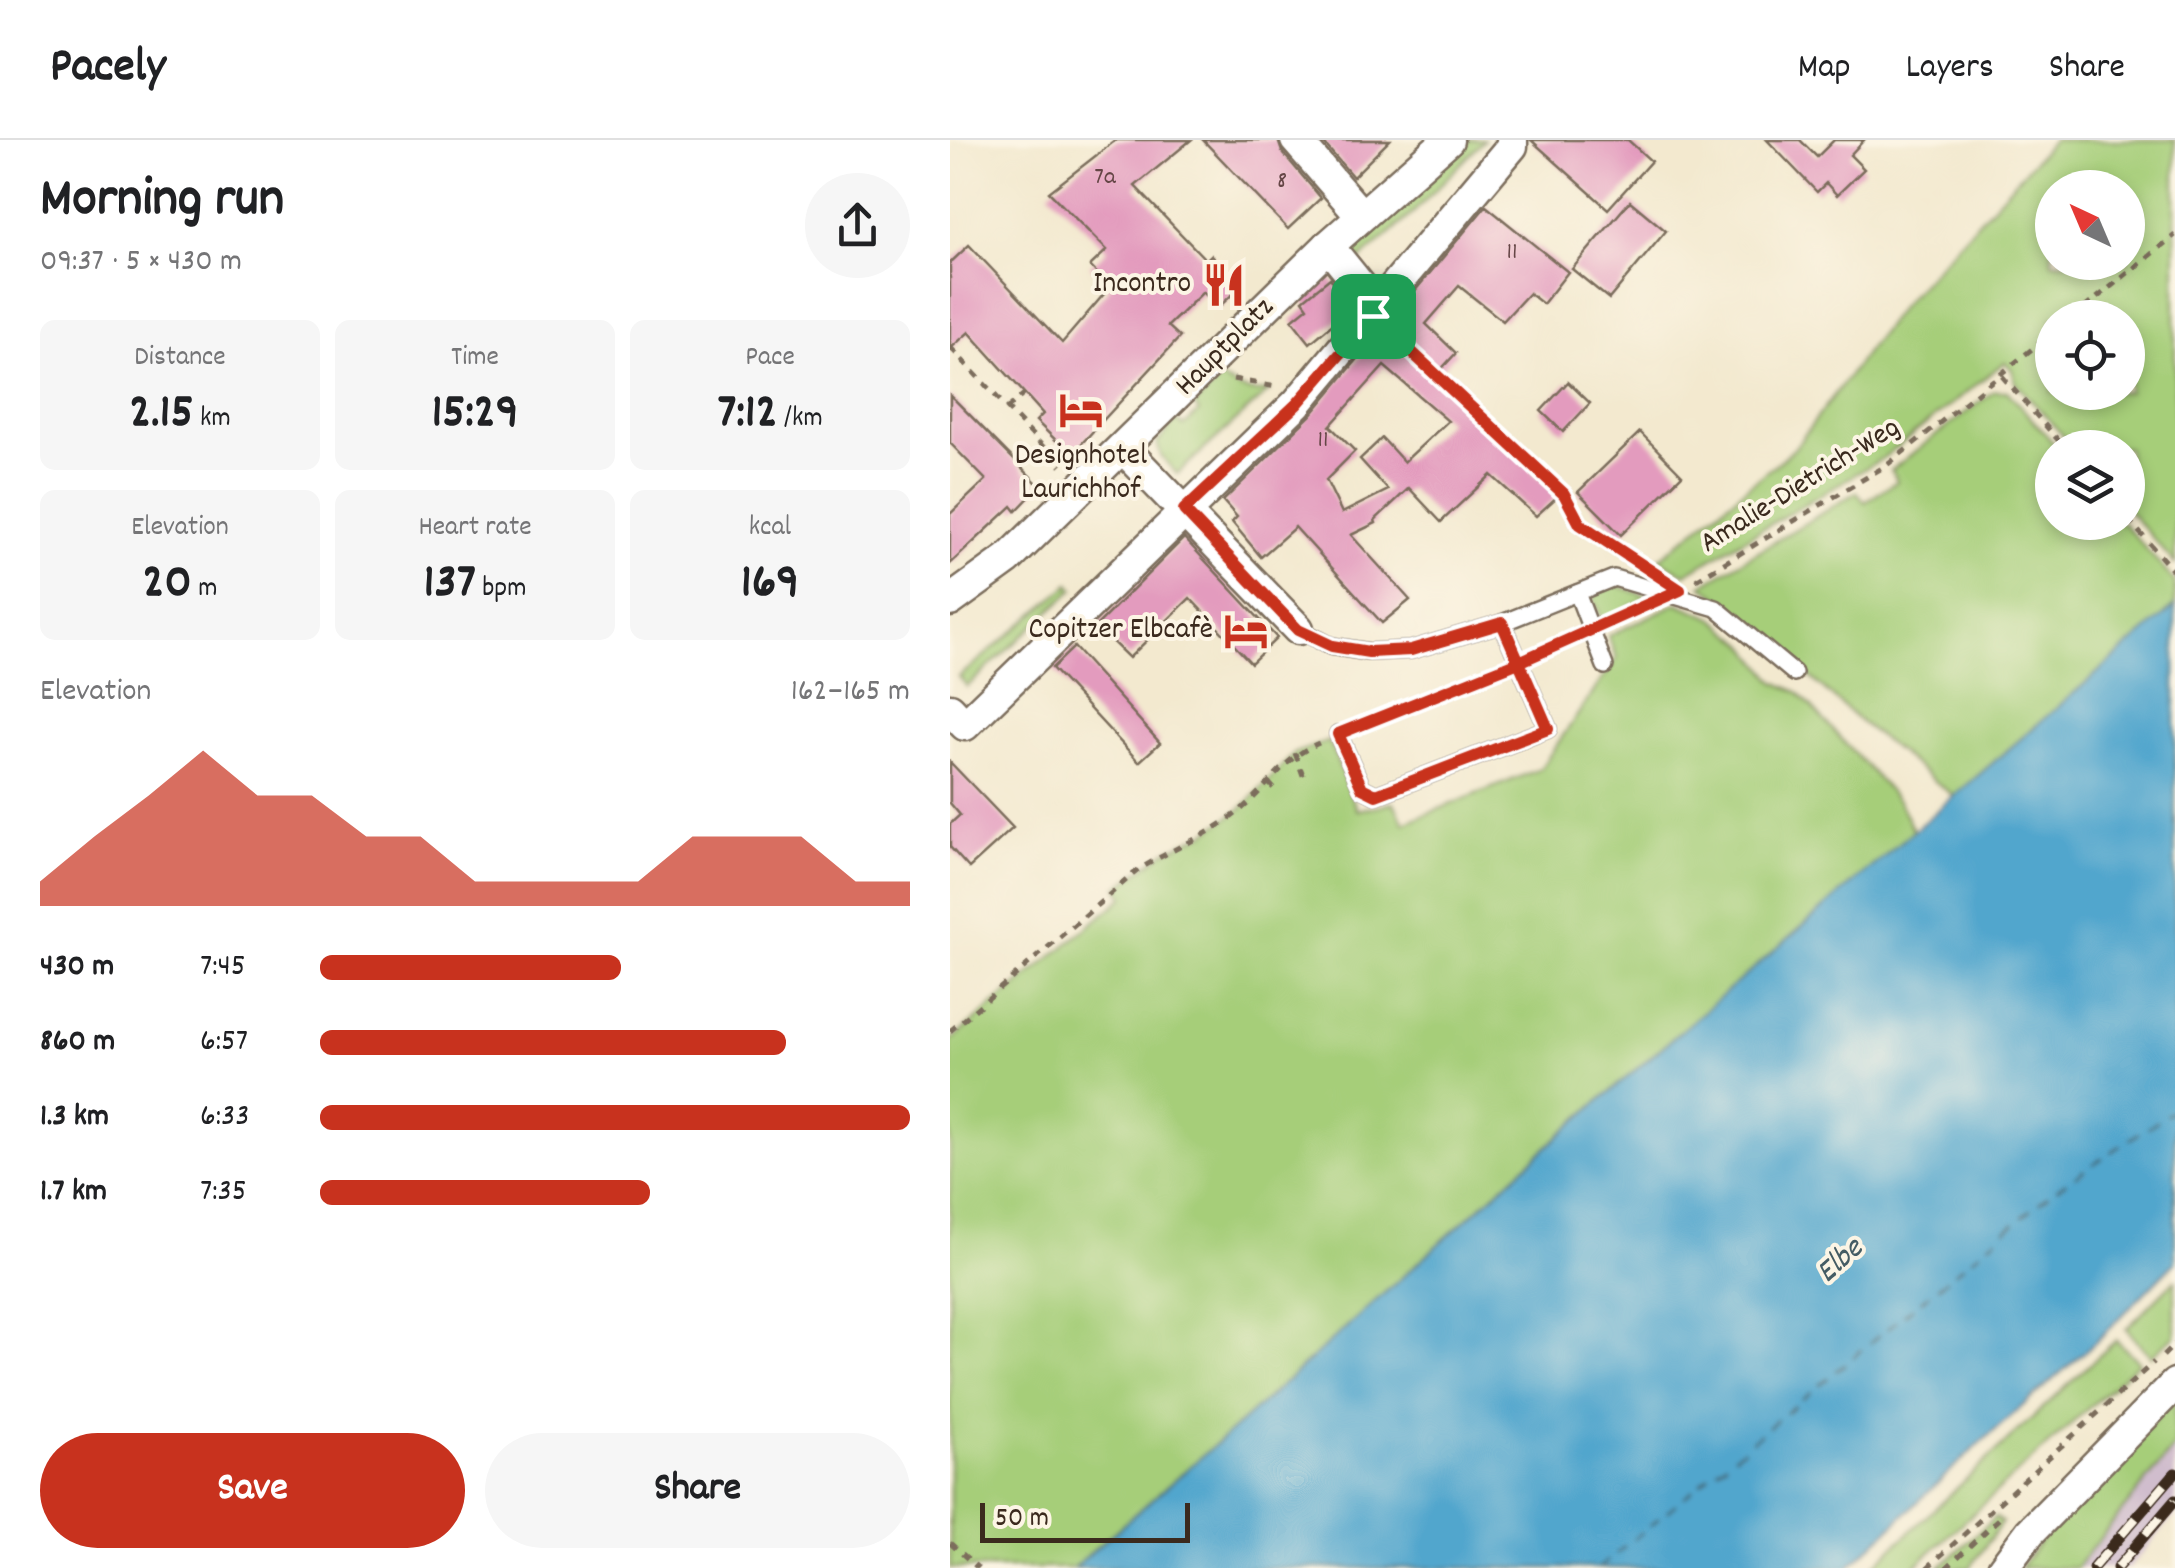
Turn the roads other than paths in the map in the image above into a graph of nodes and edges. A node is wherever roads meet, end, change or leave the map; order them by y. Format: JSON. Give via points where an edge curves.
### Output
{"nodes":[{"id":1,"x":1296,"y":140,"type":"edge"},
{"id":2,"x":1448,"y":140,"type":"edge"},
{"id":3,"x":1512,"y":140,"type":"edge"},
{"id":4,"x":1361,"y":215,"type":"junction"},
{"id":5,"x":1328,"y":246,"type":"junction"},
{"id":6,"x":1376,"y":313,"type":"junction"},
{"id":7,"x":1123,"y":448,"type":"junction"},
{"id":8,"x":1184,"y":510,"type":"junction"},
{"id":9,"x":1577,"y":593,"type":"junction"},
{"id":10,"x":950,"y":601,"type":"edge"},
{"id":11,"x":1502,"y":623,"type":"junction"},
{"id":12,"x":1298,"y":630,"type":"joint"},
{"id":13,"x":1605,"y":666,"type":"dead end"},
{"id":14,"x":1794,"y":673,"type":"dead end"},
{"id":15,"x":958,"y":717,"type":"edge"},
{"id":16,"x":1338,"y":734,"type":"road end"},
{"id":17,"x":2175,"y":1384,"type":"edge"},
{"id":18,"x":2004,"y":1568,"type":"edge"}],
"edges":[{"from":1,"to":4,"type":"street"},
{"from":2,"to":4,"type":"street","name":"Hauptplatz"},
{"from":3,"to":6,"type":"street"},
{"from":4,"to":5,"type":"street","name":"Hauptplatz"},
{"from":5,"to":6,"type":"street"},
{"from":5,"to":7,"type":"street","name":"Hauptplatz"},
{"from":6,"to":8,"type":"street","via":[[1297,404]]},
{"from":7,"to":8,"type":"street"},
{"from":7,"to":10,"type":"street","name":"Hauptplatz","via":[[1008,559]]},
{"from":8,"to":12,"type":"street"},
{"from":8,"to":15,"type":"street"},
{"from":9,"to":11,"type":"lane"},
{"from":9,"to":13,"type":"lane"},
{"from":9,"to":14,"type":"lane","via":[[1614,578],[1716,608]]},
{"from":11,"to":12,"type":"lane","via":[[1411,650],[1369,652],[1332,646]]},
{"from":11,"to":16,"type":"lane","via":[[1548,729],[1376,795],[1362,788]]},
{"from":17,"to":18,"type":"street","via":[[2030,1532]]}]}
